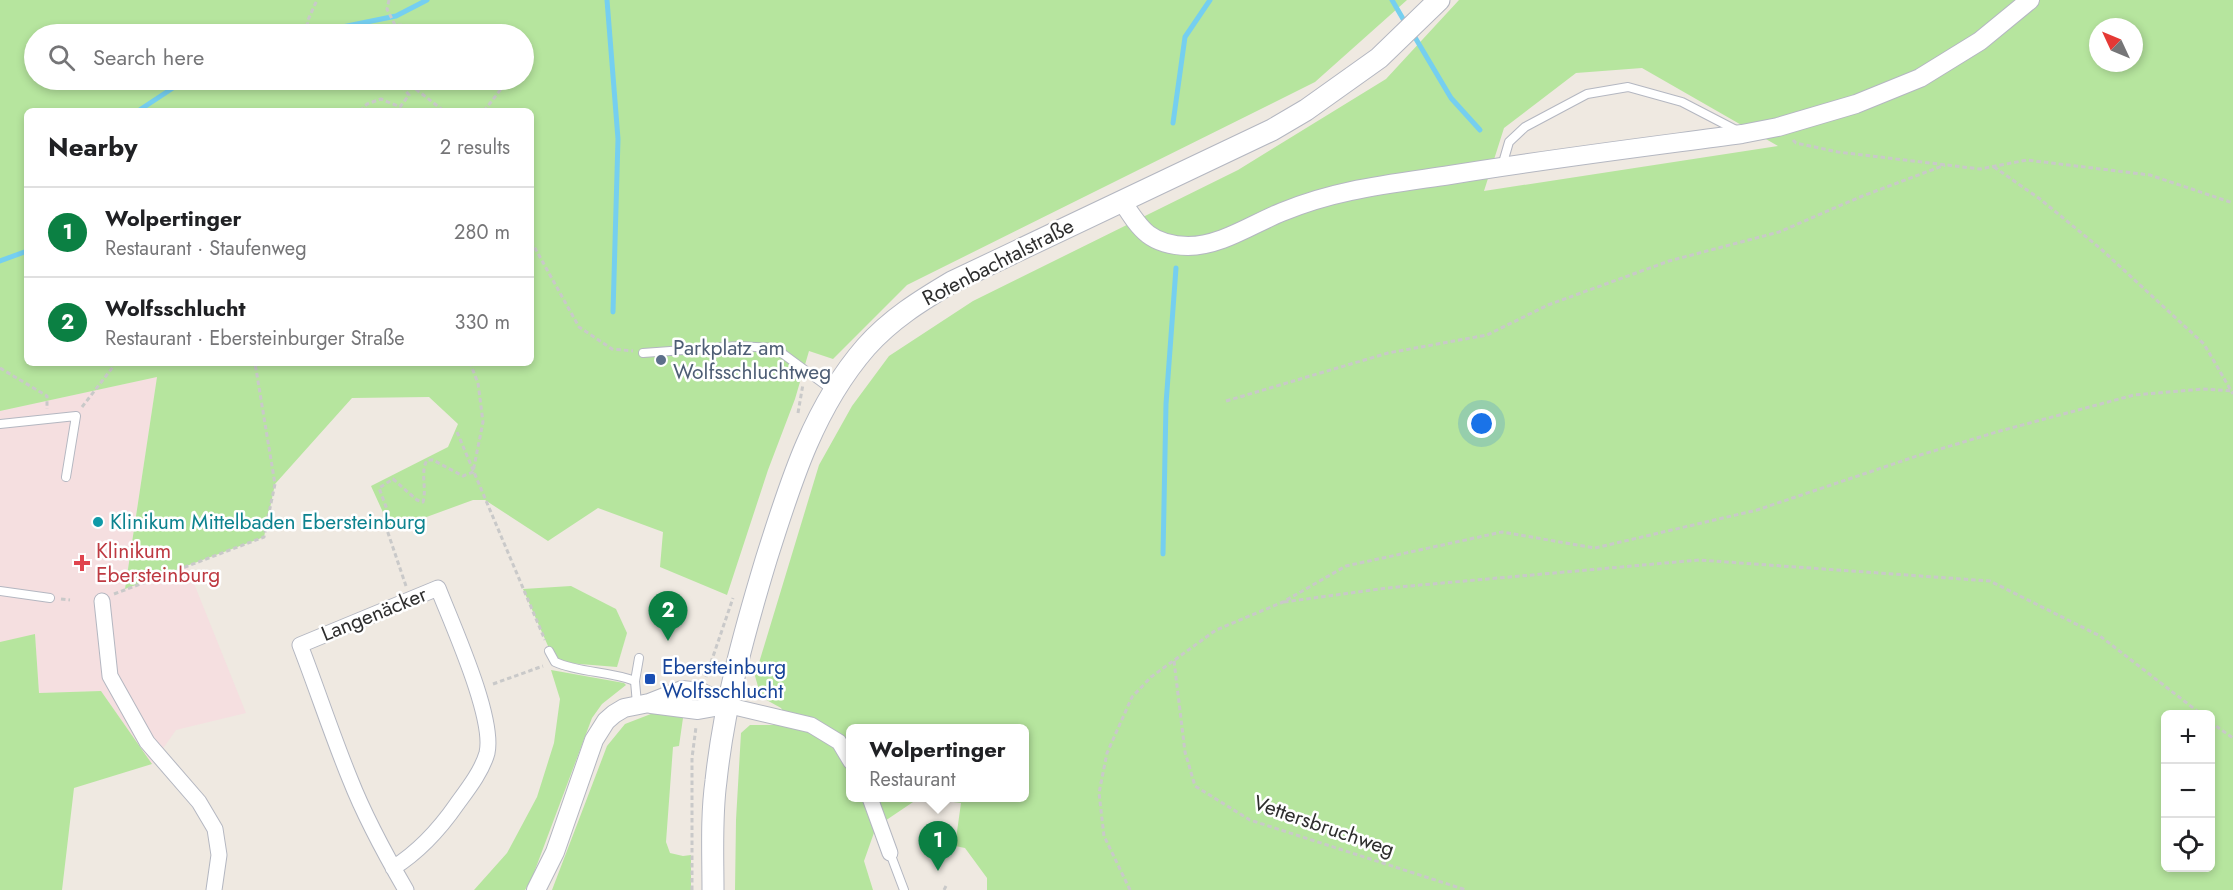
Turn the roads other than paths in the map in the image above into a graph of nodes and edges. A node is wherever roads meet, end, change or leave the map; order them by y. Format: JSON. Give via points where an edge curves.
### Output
{"nodes":[{"id":1,"x":1439,"y":0,"type":"edge"},
{"id":2,"x":2030,"y":0,"type":"edge"},
{"id":3,"x":1742,"y":134,"type":"junction"},
{"id":4,"x":1502,"y":167,"type":"junction"},
{"id":5,"x":1122,"y":201,"type":"junction"},
{"id":6,"x":644,"y":353,"type":"road end"},
{"id":7,"x":834,"y":391,"type":"junction"},
{"id":8,"x":0,"y":424,"type":"edge"},
{"id":9,"x":66,"y":477,"type":"dead end"},
{"id":10,"x":0,"y":591,"type":"edge"},
{"id":11,"x":50,"y":598,"type":"dead end"},
{"id":12,"x":102,"y":601,"type":"road end"},
{"id":13,"x":549,"y":651,"type":"road end"},
{"id":14,"x":639,"y":658,"type":"dead end"},
{"id":15,"x":635,"y":681,"type":"junction"},
{"id":16,"x":643,"y":704,"type":"junction"},
{"id":17,"x":726,"y":705,"type":"junction"},
{"id":18,"x":846,"y":754,"type":"edge"},
{"id":19,"x":871,"y":802,"type":"edge"},
{"id":20,"x":890,"y":853,"type":"joint"},
{"id":21,"x":393,"y":868,"type":"junction"},
{"id":22,"x":214,"y":890,"type":"edge"},
{"id":23,"x":406,"y":890,"type":"edge"},
{"id":24,"x":536,"y":890,"type":"edge"},
{"id":25,"x":713,"y":890,"type":"edge"},
{"id":26,"x":904,"y":890,"type":"edge"}],
"edges":[{"from":1,"to":5,"type":"main road","name":"Rotenbachtalstraße","via":[[1379,58],[1306,110]]},
{"from":2,"to":3,"type":"street","via":[[1980,41],[1920,78],[1856,104]]},
{"from":3,"to":4,"type":"street"},
{"from":3,"to":4,"type":"lane","via":[[1682,102],[1628,87],[1587,94],[1525,127],[1509,142]]},
{"from":4,"to":5,"type":"street","via":[[1316,200],[1220,240],[1192,246],[1153,239],[1137,226]]},
{"from":5,"to":7,"type":"main road","name":"Rotenbachtalstraße","via":[[952,282],[909,307],[866,347]]},
{"from":6,"to":7,"type":"lane","via":[[739,346],[776,348]]},
{"from":7,"to":17,"type":"main road","name":"Rotenbachtalstraße","via":[[809,436],[789,486]]},
{"from":8,"to":9,"type":"lane","via":[[76,416]]},
{"from":10,"to":11,"type":"lane"},
{"from":12,"to":22,"type":"street","via":[[110,676],[147,742],[200,802],[215,829],[219,855]]},
{"from":13,"to":15,"type":"lane","via":[[555,662],[566,667]]},
{"from":14,"to":15,"type":"lane"},
{"from":15,"to":16,"type":"lane"},
{"from":16,"to":17,"type":"street","via":[[698,710]]},
{"from":16,"to":17,"type":"street","via":[[682,690],[701,692]]},
{"from":16,"to":24,"type":"street","via":[[614,714],[599,731],[555,852]]},
{"from":17,"to":18,"type":"street","via":[[811,725],[838,742]]},
{"from":17,"to":25,"type":"main road","name":"Rotenbachtalstraße","via":[[715,783]]},
{"from":19,"to":20,"type":"street"},
{"from":20,"to":26,"type":"lane"},
{"from":21,"to":21,"type":"street","name":"Langenäcker","via":[[350,780],[300,645],[438,588],[486,721],[487,752],[474,780],[449,815],[416,854]]},
{"from":21,"to":23,"type":"street","name":"Langenäcker"}]}
